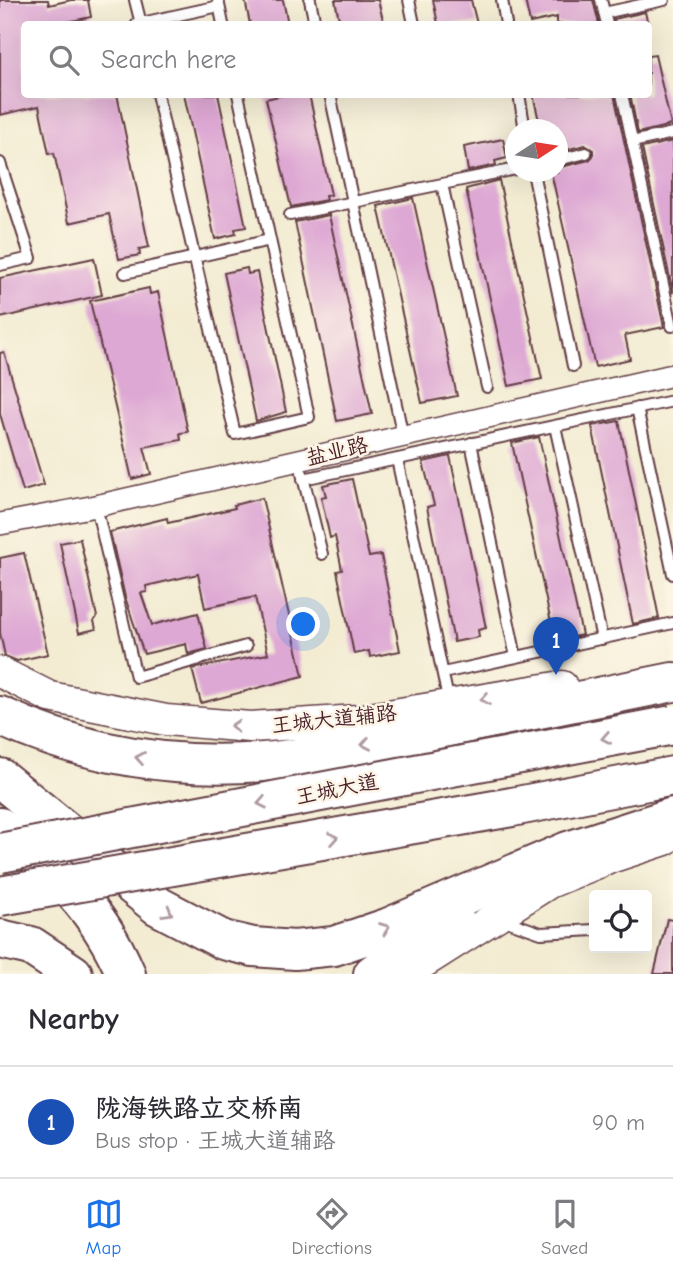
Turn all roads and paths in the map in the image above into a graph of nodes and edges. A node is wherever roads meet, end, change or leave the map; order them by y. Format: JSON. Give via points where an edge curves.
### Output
{"nodes":[{"id":1,"x":135,"y":0,"type":"edge"},
{"id":2,"x":310,"y":0,"type":"edge"},
{"id":3,"x":409,"y":0,"type":"edge"},
{"id":4,"x":502,"y":0,"type":"edge"},
{"id":5,"x":601,"y":0,"type":"edge"},
{"id":6,"x":664,"y":0,"type":"edge"},
{"id":7,"x":218,"y":3,"type":"edge"},
{"id":8,"x":606,"y":19,"type":"edge"},
{"id":9,"x":138,"y":21,"type":"edge"},
{"id":10,"x":150,"y":21,"type":"edge"},
{"id":11,"x":222,"y":21,"type":"edge"},
{"id":12,"x":314,"y":21,"type":"edge"},
{"id":13,"x":413,"y":21,"type":"edge"},
{"id":14,"x":506,"y":21,"type":"edge"},
{"id":15,"x":158,"y":98,"type":"edge"},
{"id":16,"x":239,"y":98,"type":"edge"},
{"id":17,"x":331,"y":98,"type":"edge"},
{"id":18,"x":520,"y":98,"type":"edge"},
{"id":19,"x":623,"y":98,"type":"edge"},
{"id":20,"x":523,"y":119,"type":"edge"},
{"id":21,"x":673,"y":133,"type":"edge"},
{"id":22,"x":632,"y":142,"type":"junction"},
{"id":23,"x":586,"y":153,"type":"dead end"},
{"id":24,"x":568,"y":158,"type":"edge"},
{"id":25,"x":0,"y":163,"type":"edge"},
{"id":26,"x":505,"y":171,"type":"edge"},
{"id":27,"x":535,"y":182,"type":"edge"},
{"id":28,"x":442,"y":184,"type":"junction"},
{"id":29,"x":353,"y":202,"type":"junction"},
{"id":30,"x":290,"y":215,"type":"dead end"},
{"id":31,"x":270,"y":240,"type":"junction"},
{"id":32,"x":194,"y":257,"type":"junction"},
{"id":33,"x":0,"y":265,"type":"edge"},
{"id":34,"x":125,"y":273,"type":"dead end"},
{"id":35,"x":672,"y":326,"type":"edge"},
{"id":36,"x":573,"y":366,"type":"dead end"},
{"id":37,"x":673,"y":375,"type":"edge"},
{"id":38,"x":487,"y":387,"type":"dead end"},
{"id":39,"x":673,"y":401,"type":"edge"},
{"id":40,"x":637,"y":408,"type":"junction"},
{"id":41,"x":555,"y":426,"type":"junction"},
{"id":42,"x":402,"y":436,"type":"junction"},
{"id":43,"x":471,"y":443,"type":"junction"},
{"id":44,"x":397,"y":459,"type":"junction"},
{"id":45,"x":301,"y":469,"type":"junction"},
{"id":46,"x":96,"y":506,"type":"junction"},
{"id":47,"x":0,"y":524,"type":"edge"},
{"id":48,"x":322,"y":554,"type":"dead end"},
{"id":49,"x":673,"y":574,"type":"edge"},
{"id":50,"x":673,"y":623,"type":"edge"},
{"id":51,"x":602,"y":639,"type":"junction"},
{"id":52,"x":246,"y":646,"type":"dead end"},
{"id":53,"x":516,"y":657,"type":"junction"},
{"id":54,"x":673,"y":667,"type":"edge"},
{"id":55,"x":0,"y":672,"type":"edge"},
{"id":56,"x":443,"y":673,"type":"junction"},
{"id":57,"x":673,"y":682,"type":"edge"},
{"id":58,"x":450,"y":705,"type":"junction"},
{"id":59,"x":0,"y":716,"type":"edge"},
{"id":60,"x":673,"y":725,"type":"edge"},
{"id":61,"x":673,"y":776,"type":"edge"},
{"id":62,"x":0,"y":778,"type":"edge"},
{"id":63,"x":673,"y":817,"type":"edge"},
{"id":64,"x":0,"y":827,"type":"edge"},
{"id":65,"x":673,"y":837,"type":"edge"},
{"id":66,"x":568,"y":851,"type":"junction"},
{"id":67,"x":0,"y":853,"type":"edge"},
{"id":68,"x":0,"y":896,"type":"edge"},
{"id":69,"x":494,"y":917,"type":"junction"},
{"id":70,"x":589,"y":930,"type":"edge"},
{"id":71,"x":0,"y":939,"type":"edge"},
{"id":72,"x":73,"y":974,"type":"edge"},
{"id":73,"x":126,"y":974,"type":"edge"},
{"id":74,"x":373,"y":974,"type":"edge"},
{"id":75,"x":406,"y":974,"type":"edge"}],
"edges":[{"from":1,"to":9,"type":"lane"},
{"from":2,"to":12,"type":"lane"},
{"from":3,"to":13,"type":"lane"},
{"from":4,"to":14,"type":"lane"},
{"from":5,"to":8,"type":"lane"},
{"from":6,"to":8,"type":"lane"},
{"from":7,"to":10,"type":"lane"},
{"from":7,"to":11,"type":"lane"},
{"from":15,"to":32,"type":"lane"},
{"from":16,"to":31,"type":"lane"},
{"from":17,"to":29,"type":"lane"},
{"from":18,"to":20,"type":"lane"},
{"from":19,"to":22,"type":"lane"},
{"from":21,"to":22,"type":"lane"},
{"from":22,"to":35,"type":"lane"},
{"from":23,"to":24,"type":"lane"},
{"from":25,"to":33,"type":"lane","via":[[31,258]]},
{"from":26,"to":28,"type":"lane"},
{"from":27,"to":36,"type":"lane"},
{"from":28,"to":29,"type":"lane"},
{"from":28,"to":38,"type":"lane"},
{"from":29,"to":30,"type":"lane"},
{"from":29,"to":42,"type":"lane"},
{"from":31,"to":32,"type":"lane"},
{"from":31,"to":32,"type":"lane","via":[[309,417],[235,434]]},
{"from":32,"to":34,"type":"lane"},
{"from":37,"to":42,"type":"street","name":"盐业路"},
{"from":39,"to":40,"type":"lane"},
{"from":40,"to":41,"type":"lane"},
{"from":40,"to":49,"type":"lane"},
{"from":41,"to":43,"type":"lane"},
{"from":41,"to":51,"type":"lane"},
{"from":42,"to":45,"type":"street","name":"盐业路"},
{"from":43,"to":44,"type":"lane"},
{"from":43,"to":53,"type":"lane"},
{"from":44,"to":45,"type":"lane"},
{"from":44,"to":56,"type":"lane"},
{"from":45,"to":46,"type":"street","name":"盐业路"},
{"from":45,"to":48,"type":"lane"},
{"from":46,"to":47,"type":"street","name":"盐业路"},
{"from":46,"to":52,"type":"lane","via":[[136,677]]},
{"from":50,"to":51,"type":"lane"},
{"from":51,"to":53,"type":"lane"},
{"from":53,"to":56,"type":"lane"},
{"from":54,"to":58,"type":"main road","name":"王城大道辅路","one_way":true},
{"from":58,"to":55,"type":"main road","name":"王城大道辅路","one_way":true,"via":[[358,720],[250,727],[166,720],[50,697]]},
{"from":56,"to":58,"type":"lane"},
{"from":57,"to":59,"type":"highway","one_way":true,"via":[[263,762],[159,761],[97,751]]},
{"from":60,"to":67,"type":"highway","name":"王城大道","one_way":true,"bridge":true},
{"from":68,"to":61,"type":"highway","one_way":true,"bridge":true},
{"from":62,"to":66,"type":"highway","one_way":true,"bridge":true,"via":[[158,906],[223,940],[253,947],[295,950],[334,946]]},
{"from":63,"to":66,"type":"highway"},
{"from":64,"to":73,"type":"highway","bridge":true,"via":[[84,901],[113,943]]},
{"from":65,"to":69,"type":"main road","via":[[550,883]]},
{"from":66,"to":74,"type":"highway","via":[[455,917]]},
{"from":69,"to":70,"type":"lane","via":[[541,933]]},
{"from":69,"to":75,"type":"main road"},
{"from":71,"to":72,"type":"highway","via":[[31,946]]}]}
